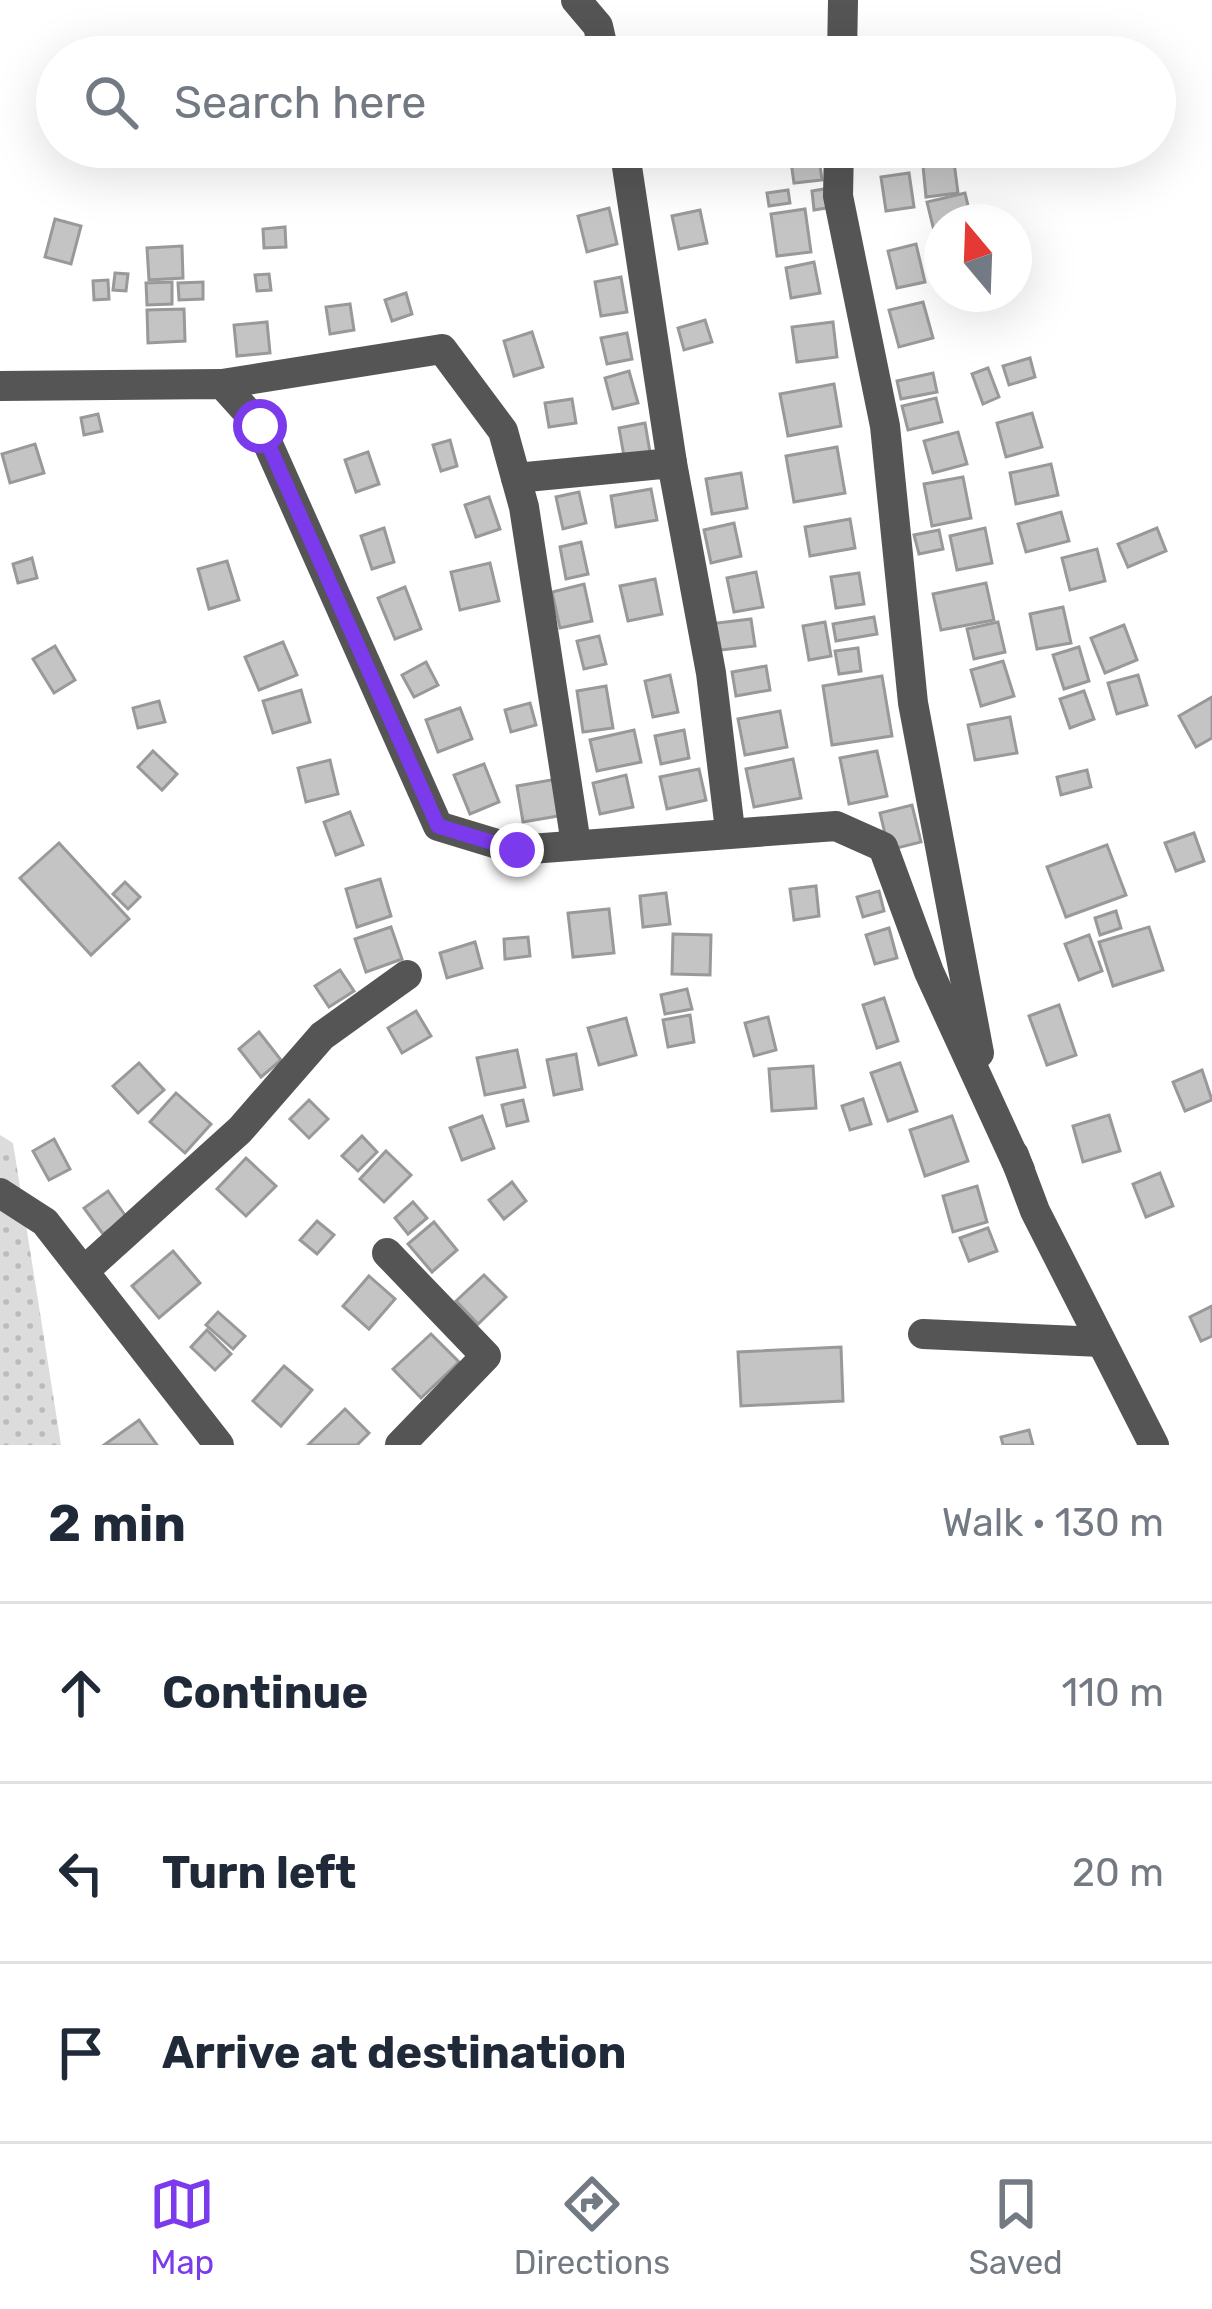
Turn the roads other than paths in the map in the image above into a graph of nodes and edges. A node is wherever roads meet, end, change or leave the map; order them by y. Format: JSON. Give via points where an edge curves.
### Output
{"nodes":[{"id":1,"x":576,"y":0,"type":"edge"},
{"id":2,"x":843,"y":0,"type":"edge"},
{"id":3,"x":600,"y":36,"type":"edge"},
{"id":4,"x":842,"y":36,"type":"edge"},
{"id":5,"x":627,"y":168,"type":"edge"},
{"id":6,"x":839,"y":168,"type":"edge"},
{"id":7,"x":222,"y":384,"type":"junction"},
{"id":8,"x":0,"y":386,"type":"edge"},
{"id":9,"x":672,"y":464,"type":"junction"},
{"id":10,"x":516,"y":478,"type":"junction"},
{"id":11,"x":730,"y":830,"type":"junction"},
{"id":12,"x":576,"y":844,"type":"junction"},
{"id":13,"x":407,"y":975,"type":"dead end"},
{"id":14,"x":1020,"y":1170,"type":"junction"},
{"id":15,"x":0,"y":1193,"type":"edge"},
{"id":16,"x":387,"y":1253,"type":"dead end"},
{"id":17,"x":84,"y":1271,"type":"junction"},
{"id":18,"x":922,"y":1334,"type":"dead end"},
{"id":19,"x":1101,"y":1342,"type":"junction"},
{"id":20,"x":219,"y":1445,"type":"edge"},
{"id":21,"x":400,"y":1445,"type":"edge"},
{"id":22,"x":1154,"y":1445,"type":"edge"}],
"edges":[{"from":1,"to":3,"type":"street"},
{"from":2,"to":4,"type":"street"},
{"from":5,"to":9,"type":"street"},
{"from":6,"to":14,"type":"street","via":[[885,426],[914,703],[981,1060]]},
{"from":7,"to":8,"type":"street"},
{"from":7,"to":10,"type":"street","via":[[442,349],[503,431]]},
{"from":7,"to":12,"type":"street","via":[[260,426],[438,826],[517,850]]},
{"from":9,"to":10,"type":"street"},
{"from":9,"to":11,"type":"street"},
{"from":10,"to":12,"type":"street"},
{"from":11,"to":12,"type":"street"},
{"from":11,"to":14,"type":"street","via":[[836,826],[883,847],[929,972]]},
{"from":13,"to":17,"type":"street","via":[[322,1036],[240,1130]]},
{"from":14,"to":19,"type":"street"},
{"from":15,"to":17,"type":"street","via":[[45,1222]]},
{"from":16,"to":21,"type":"street","via":[[486,1356]]},
{"from":17,"to":20,"type":"street"},
{"from":18,"to":19,"type":"street"},
{"from":19,"to":22,"type":"street"}]}
